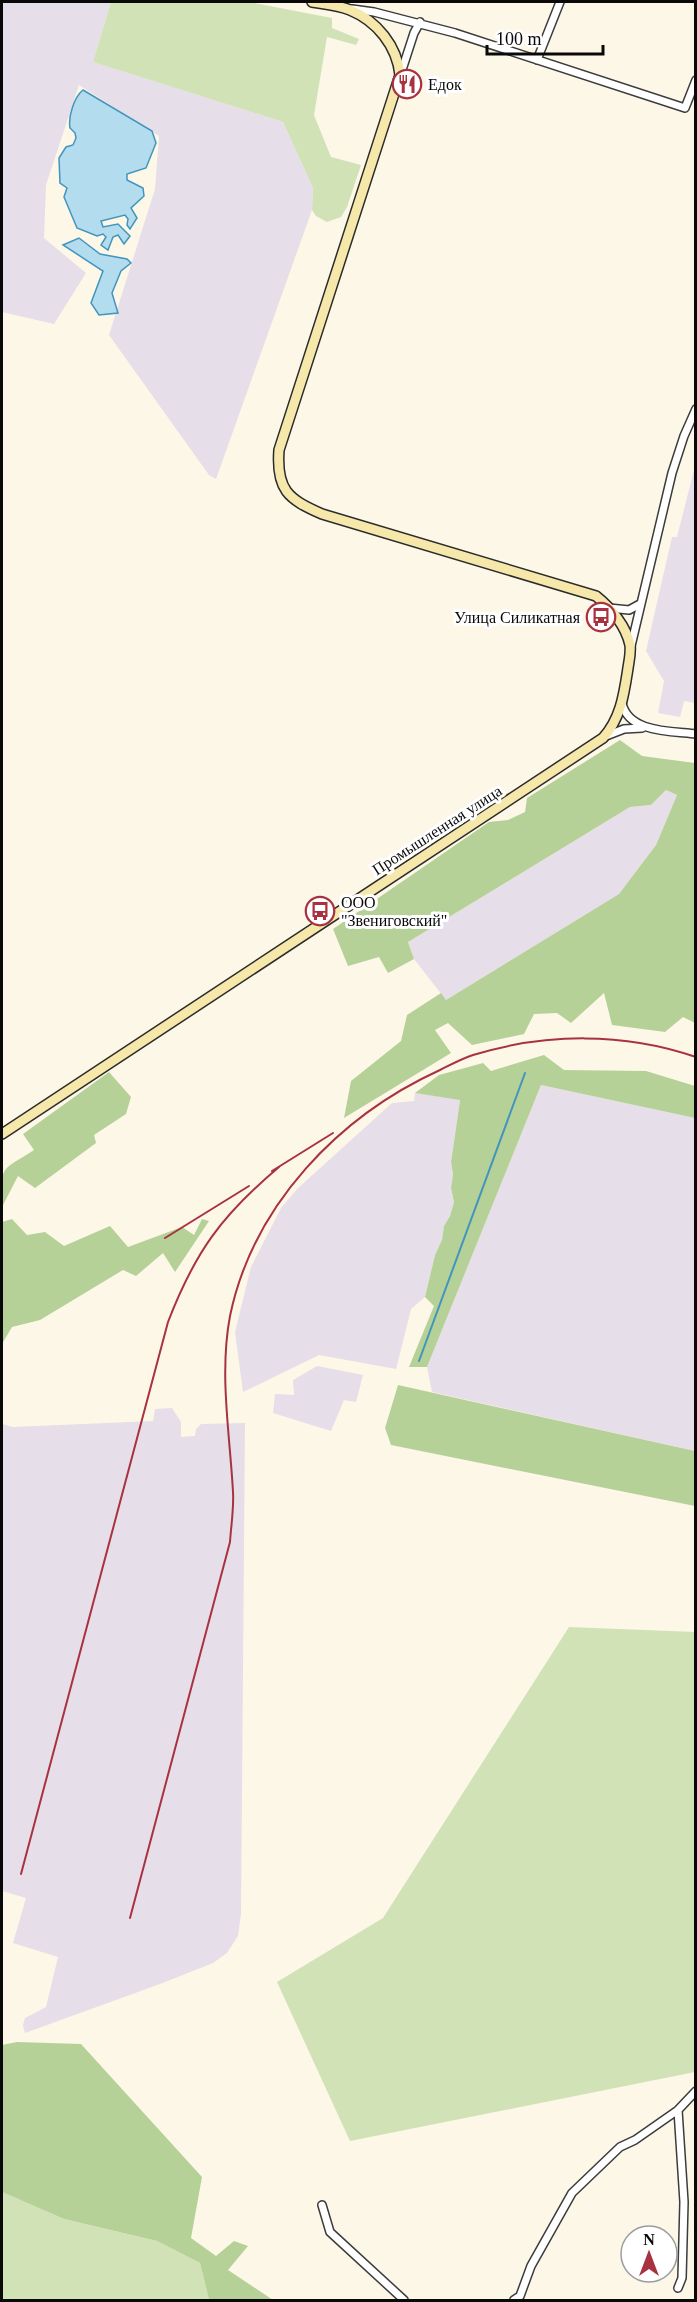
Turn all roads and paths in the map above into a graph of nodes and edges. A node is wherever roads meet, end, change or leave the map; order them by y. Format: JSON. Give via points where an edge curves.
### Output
{"nodes":[{"id":1,"x":312,"y":2,"type":"edge"},
{"id":2,"x":560,"y":2,"type":"edge"},
{"id":3,"x":349,"y":9,"type":"junction"},
{"id":4,"x":420,"y":22,"type":"junction"},
{"id":5,"x":537,"y":60,"type":"junction"},
{"id":6,"x":400,"y":75,"type":"junction"},
{"id":7,"x":696,"y":80,"type":"edge"},
{"id":8,"x":696,"y":409,"type":"edge"},
{"id":9,"x":640,"y":604,"type":"junction"},
{"id":10,"x":608,"y":607,"type":"junction"},
{"id":11,"x":631,"y":648,"type":"junction"},
{"id":12,"x":622,"y":703,"type":"junction"},
{"id":13,"x":647,"y":728,"type":"junction"},
{"id":14,"x":696,"y":734,"type":"edge"},
{"id":15,"x":603,"y":738,"type":"junction"},
{"id":16,"x":2,"y":1134,"type":"edge"},
{"id":17,"x":696,"y":2091,"type":"edge"},
{"id":18,"x":678,"y":2110,"type":"junction"},
{"id":19,"x":322,"y":2205,"type":"dead end"},
{"id":20,"x":678,"y":2288,"type":"dead end"},
{"id":21,"x":404,"y":2301,"type":"edge"},
{"id":22,"x":514,"y":2301,"type":"edge"}],
"edges":[{"from":1,"to":3,"type":"street"},
{"from":2,"to":5,"type":"street"},
{"from":3,"to":4,"type":"street"},
{"from":3,"to":6,"type":"street","via":[[390,43]]},
{"from":4,"to":5,"type":"street"},
{"from":4,"to":6,"type":"street"},
{"from":5,"to":7,"type":"street","via":[[685,108]]},
{"from":6,"to":10,"type":"street","via":[[279,450],[280,483],[299,504],[322,514],[588,592]]},
{"from":8,"to":9,"type":"street","via":[[672,473]]},
{"from":9,"to":10,"type":"street","via":[[629,610]]},
{"from":9,"to":11,"type":"street"},
{"from":10,"to":11,"type":"street","via":[[623,627]]},
{"from":11,"to":12,"type":"street","name":"Промышленная улица"},
{"from":12,"to":13,"type":"street","via":[[627,716]]},
{"from":12,"to":15,"type":"street","name":"Промышленная улица"},
{"from":13,"to":14,"type":"street"},
{"from":13,"to":15,"type":"street","via":[[624,729]]},
{"from":15,"to":16,"type":"street","name":"Промышленная улица"},
{"from":17,"to":18,"type":"street"},
{"from":18,"to":20,"type":"street","via":[[684,2202],[682,2278]]},
{"from":18,"to":22,"type":"street","via":[[620,2147],[572,2193]]},
{"from":19,"to":21,"type":"street","via":[[330,2232]]}]}
